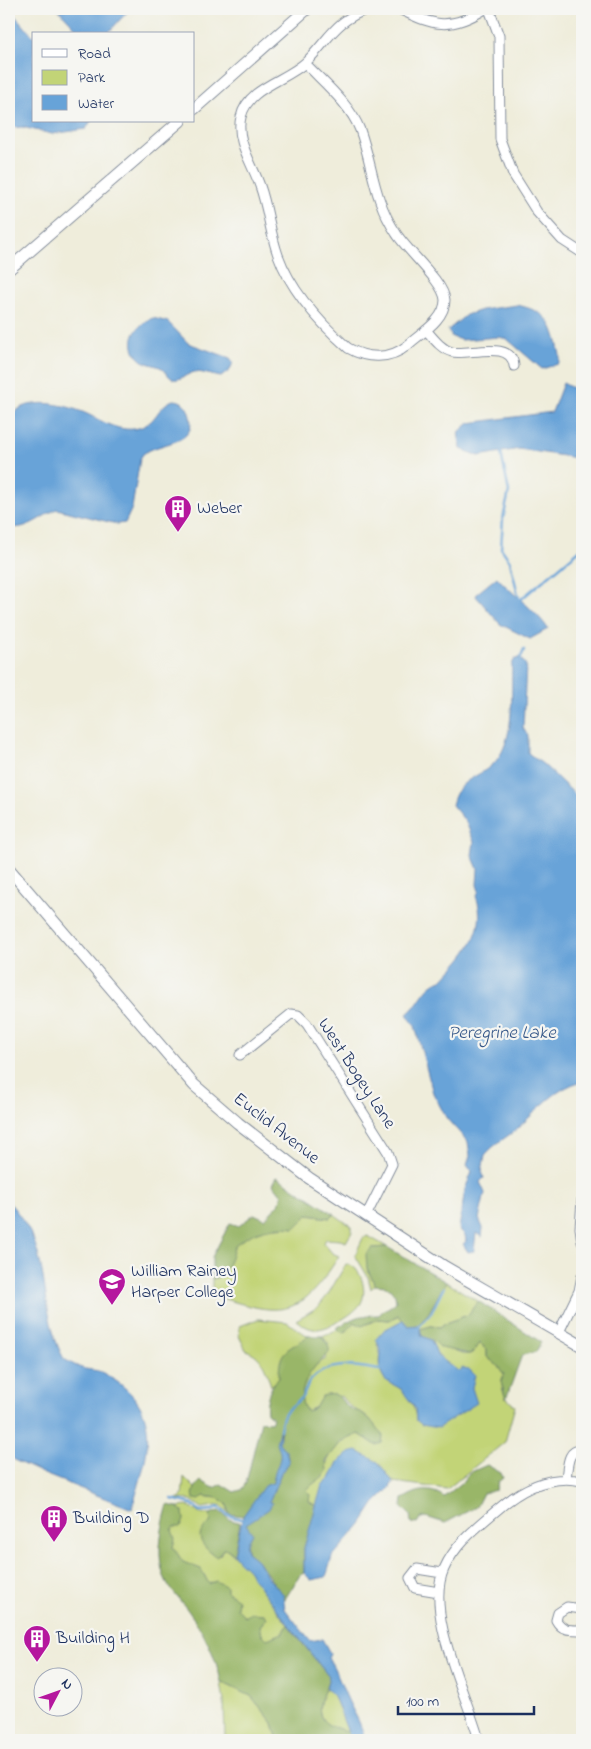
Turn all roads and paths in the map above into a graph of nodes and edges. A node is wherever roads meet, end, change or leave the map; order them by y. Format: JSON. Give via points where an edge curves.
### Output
{"nodes":[{"id":1,"x":307,"y":9,"type":"edge"},
{"id":2,"x":368,"y":9,"type":"edge"},
{"id":3,"x":399,"y":9,"type":"edge"},
{"id":4,"x":485,"y":9,"type":"edge"},
{"id":5,"x":489,"y":9,"type":"edge"},
{"id":6,"x":305,"y":63,"type":"junction"},
{"id":7,"x":195,"y":108,"type":"edge"},
{"id":8,"x":179,"y":122,"type":"edge"},
{"id":9,"x":582,"y":253,"type":"edge"},
{"id":10,"x":9,"y":269,"type":"edge"},
{"id":11,"x":426,"y":330,"type":"junction"},
{"id":12,"x":514,"y":366,"type":"dead end"},
{"id":13,"x":9,"y":869,"type":"edge"},
{"id":14,"x":240,"y":1055,"type":"dead end"},
{"id":15,"x":582,"y":1200,"type":"edge"},
{"id":16,"x":366,"y":1216,"type":"junction"},
{"id":17,"x":582,"y":1239,"type":"edge"},
{"id":18,"x":582,"y":1276,"type":"edge"},
{"id":19,"x":559,"y":1332,"type":"junction"},
{"id":20,"x":582,"y":1346,"type":"edge"},
{"id":21,"x":582,"y":1450,"type":"edge"},
{"id":22,"x":566,"y":1478,"type":"junction"},
{"id":23,"x":582,"y":1481,"type":"edge"},
{"id":24,"x":442,"y":1573,"type":"junction"},
{"id":25,"x":439,"y":1592,"type":"junction"},
{"id":26,"x":582,"y":1609,"type":"edge"},
{"id":27,"x":582,"y":1630,"type":"edge"},
{"id":28,"x":479,"y":1740,"type":"edge"}],
"edges":[{"from":1,"to":7,"type":"main road"},
{"from":2,"to":6,"type":"street","via":[[334,29]]},
{"from":3,"to":4,"type":"street","via":[[440,25],[465,20]]},
{"from":5,"to":9,"type":"street","via":[[499,36],[500,139],[503,148],[513,174],[537,212],[562,240]]},
{"from":6,"to":11,"type":"street","via":[[360,128],[372,180],[387,219],[404,246],[443,291],[445,298],[440,316]]},
{"from":6,"to":11,"type":"street","via":[[253,97],[241,117],[243,143],[260,186],[285,272],[338,339],[360,355],[382,357],[394,353]]},
{"from":8,"to":10,"type":"main road"},
{"from":11,"to":12,"type":"street","via":[[446,350],[454,353],[503,352],[510,356]]},
{"from":13,"to":16,"type":"main road","name":"Euclid Avenue","via":[[194,1085],[309,1178]]},
{"from":14,"to":16,"type":"street","name":"West Bogey Lane","via":[[291,1014],[298,1015],[307,1024],[388,1152],[392,1164]]},
{"from":15,"to":17,"type":"street"},
{"from":16,"to":19,"type":"main road","name":"Euclid Avenue","via":[[452,1272]]},
{"from":18,"to":19,"type":"street","via":[[579,1291]]},
{"from":19,"to":20,"type":"main road","name":"Euclid Avenue"},
{"from":21,"to":22,"type":"street","via":[[571,1454]]},
{"from":22,"to":23,"type":"street"},
{"from":22,"to":24,"type":"street","via":[[534,1484],[510,1499],[466,1536]]},
{"from":24,"to":25,"type":"street"},
{"from":24,"to":25,"type":"street","via":[[417,1570],[410,1578],[415,1588]]},
{"from":25,"to":28,"type":"street","via":[[444,1636]]},
{"from":26,"to":27,"type":"street","via":[[567,1607],[558,1612],[556,1620],[560,1627]]}]}
